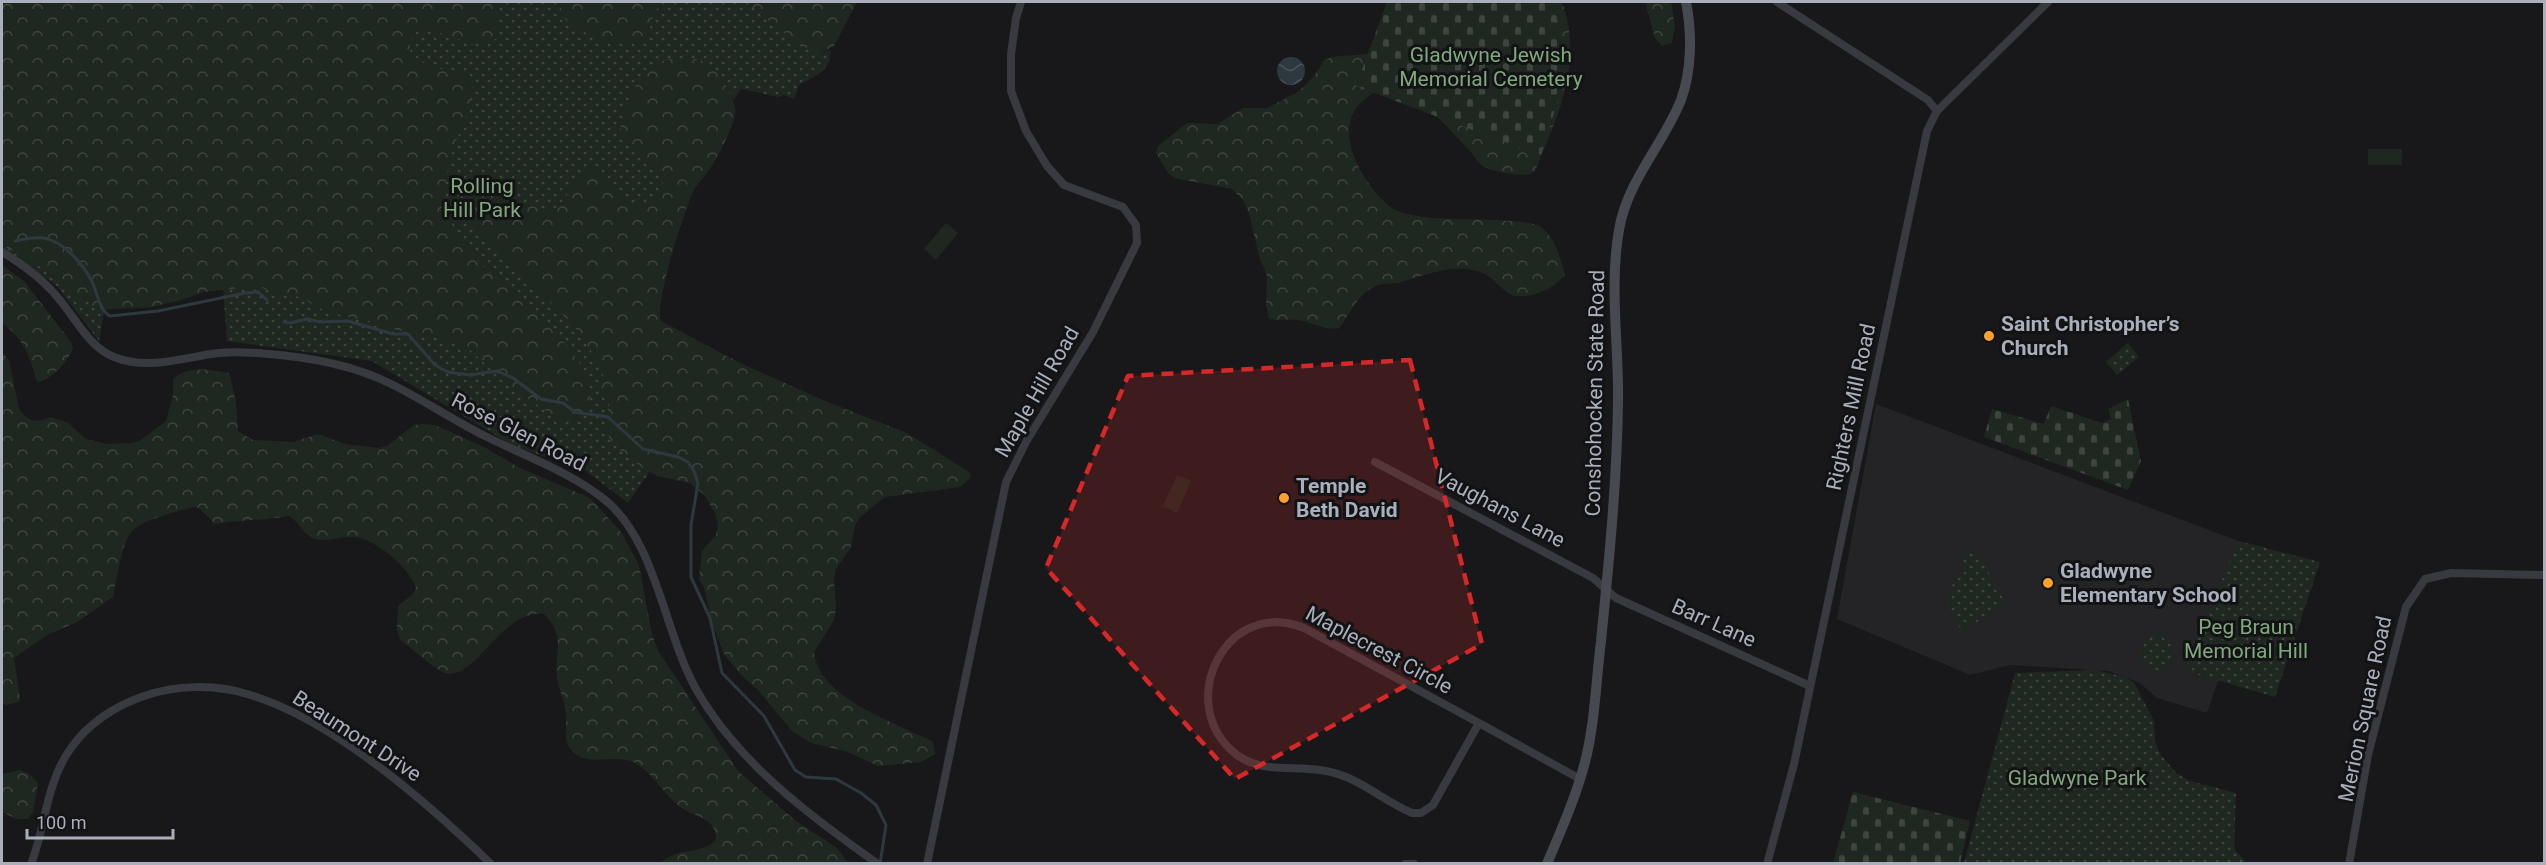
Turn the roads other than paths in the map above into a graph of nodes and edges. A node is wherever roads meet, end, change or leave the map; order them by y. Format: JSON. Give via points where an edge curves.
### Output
{"nodes":[{"id":1,"x":1022,"y":2,"type":"edge"},
{"id":2,"x":1686,"y":2,"type":"edge"},
{"id":3,"x":1777,"y":2,"type":"edge"},
{"id":4,"x":2048,"y":2,"type":"edge"},
{"id":5,"x":1938,"y":111,"type":"junction"},
{"id":6,"x":2,"y":252,"type":"edge"},
{"id":7,"x":1375,"y":462,"type":"dead end"},
{"id":8,"x":2544,"y":575,"type":"edge"},
{"id":9,"x":1606,"y":590,"type":"junction"},
{"id":10,"x":1810,"y":686,"type":"junction"},
{"id":11,"x":1479,"y":723,"type":"junction"},
{"id":12,"x":1580,"y":779,"type":"junction"},
{"id":13,"x":32,"y":864,"type":"edge"},
{"id":14,"x":491,"y":864,"type":"edge"},
{"id":15,"x":878,"y":864,"type":"edge"},
{"id":16,"x":927,"y":864,"type":"edge"},
{"id":17,"x":1405,"y":864,"type":"edge"},
{"id":18,"x":1414,"y":864,"type":"edge"},
{"id":19,"x":1547,"y":864,"type":"edge"},
{"id":20,"x":1767,"y":864,"type":"edge"},
{"id":21,"x":2349,"y":864,"type":"edge"}],
"edges":[{"from":1,"to":16,"type":"street","name":"Maple Hill Road","via":[[1011,54],[1011,91],[1026,131],[1064,185],[1123,207],[1136,225],[1137,243],[1093,332],[1006,482]]},
{"from":2,"to":9,"type":"main road","name":"Conshohocken State Road","via":[[1690,38],[1684,89],[1626,202],[1617,245],[1617,475]]},
{"from":3,"to":5,"type":"street","via":[[1928,100]]},
{"from":4,"to":5,"type":"street","name":"Righters Mill Road"},
{"from":5,"to":10,"type":"street","name":"Righters Mill Road","via":[[1923,145]]},
{"from":6,"to":15,"type":"street","name":"Rose Glen Road","via":[[41,279],[95,344],[115,357],[152,363],[212,354],[257,353],[355,369],[389,383],[601,496],[633,533],[685,667],[717,720],[745,755],[777,785]]},
{"from":7,"to":9,"type":"street","name":"Vaughans Lane","via":[[1593,579]]},
{"from":8,"to":21,"type":"street","name":"Merion Square Road","via":[[2451,573],[2425,579],[2406,607],[2368,755]]},
{"from":9,"to":10,"type":"street","name":"Barr Lane"},
{"from":9,"to":12,"type":"main road","name":"Conshohocken State Road","via":[[1590,735]]},
{"from":10,"to":20,"type":"street","name":"Righters Mill Road"},
{"from":11,"to":11,"type":"street","name":"Maplecrest Circle","via":[[1436,801],[1425,811],[1412,813],[1332,772],[1265,767],[1240,758],[1226,746],[1213,723],[1209,706],[1211,679],[1219,656],[1241,632],[1263,622],[1289,623]]},
{"from":11,"to":12,"type":"street","name":"Maplecrest Circle"},
{"from":12,"to":19,"type":"main road","name":"Conshohocken State Road"},
{"from":13,"to":14,"type":"street","name":"Beaumont Drive","via":[[52,787],[64,759],[80,737],[102,717],[133,700],[195,688],[244,693],[308,721],[412,793]]},
{"from":17,"to":18,"type":"street"}]}
